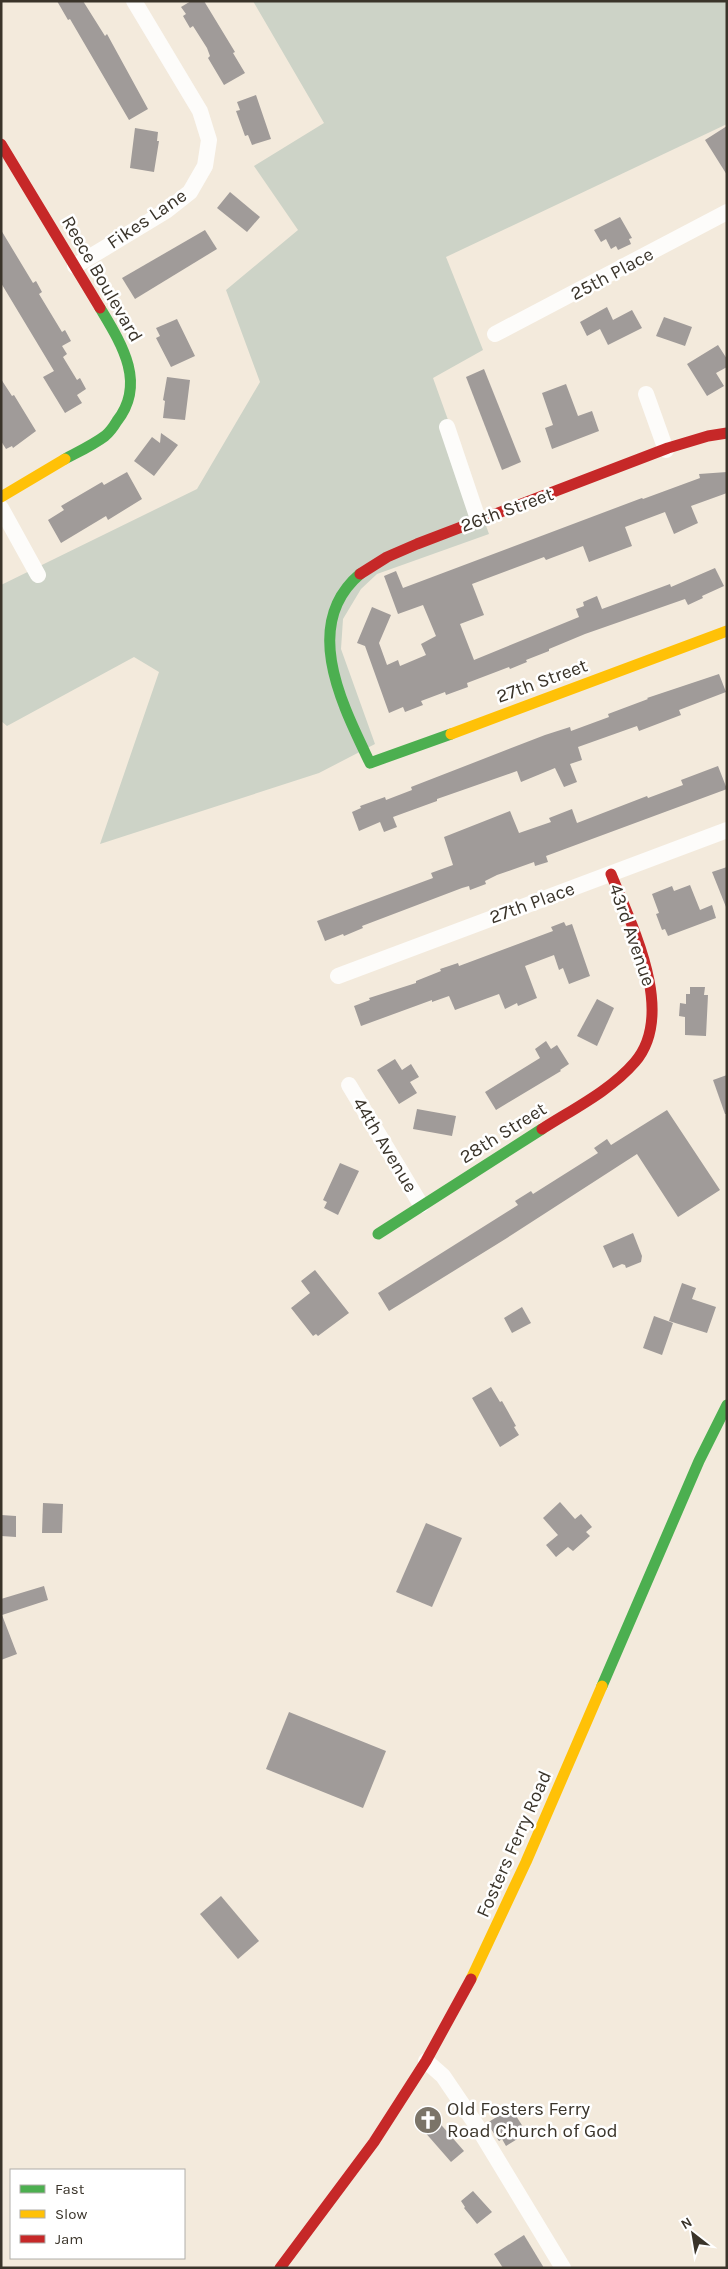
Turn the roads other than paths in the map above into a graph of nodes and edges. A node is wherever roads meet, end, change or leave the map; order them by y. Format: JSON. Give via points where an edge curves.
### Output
{"nodes":[{"id":1,"x":134,"y":1,"type":"edge"},
{"id":2,"x":1,"y":144,"type":"edge"},
{"id":3,"x":727,"y":212,"type":"edge"},
{"id":4,"x":75,"y":266,"type":"junction"},
{"id":5,"x":496,"y":334,"type":"dead end"},
{"id":6,"x":646,"y":394,"type":"dead end"},
{"id":7,"x":447,"y":427,"type":"dead end"},
{"id":8,"x":727,"y":433,"type":"edge"},
{"id":9,"x":666,"y":450,"type":"junction"},
{"id":10,"x":1,"y":497,"type":"edge"},
{"id":11,"x":1,"y":508,"type":"edge"},
{"id":12,"x":478,"y":519,"type":"junction"},
{"id":13,"x":38,"y":575,"type":"dead end"},
{"id":14,"x":727,"y":631,"type":"edge"},
{"id":15,"x":370,"y":763,"type":"joint"},
{"id":16,"x":727,"y":830,"type":"edge"},
{"id":17,"x":611,"y":874,"type":"junction"},
{"id":18,"x":338,"y":976,"type":"dead end"},
{"id":19,"x":641,"y":1054,"type":"joint"},
{"id":20,"x":349,"y":1085,"type":"dead end"},
{"id":21,"x":421,"y":1205,"type":"junction"},
{"id":22,"x":378,"y":1234,"type":"dead end"},
{"id":23,"x":727,"y":1405,"type":"edge"},
{"id":24,"x":426,"y":2061,"type":"junction"},
{"id":25,"x":280,"y":2268,"type":"edge"},
{"id":26,"x":563,"y":2268,"type":"edge"}],
"edges":[{"from":1,"to":4,"type":"street","name":"Fikes Lane","via":[[200,111],[209,140],[205,166],[190,192],[166,211]]},
{"from":2,"to":4,"type":"street","name":"Reece Boulevard"},
{"from":3,"to":5,"type":"street","name":"25th Place"},
{"from":4,"to":10,"type":"street","name":"Reece Boulevard","via":[[119,339],[130,367],[130,392],[123,414],[108,435]]},
{"from":6,"to":9,"type":"street"},
{"from":7,"to":12,"type":"street"},
{"from":8,"to":9,"type":"street","name":"26th Street"},
{"from":9,"to":12,"type":"street","name":"26th Street"},
{"from":11,"to":13,"type":"street"},
{"from":12,"to":15,"type":"street","name":"26th Street","via":[[368,568],[352,580],[333,615],[329,634],[330,654],[347,711]]},
{"from":14,"to":15,"type":"street","name":"27th Street"},
{"from":16,"to":17,"type":"street","name":"27th Place"},
{"from":17,"to":18,"type":"street","name":"27th Place"},
{"from":17,"to":19,"type":"street","name":"43rd Avenue","via":[[652,994],[650,1036]]},
{"from":19,"to":21,"type":"street","name":"28th Street","via":[[612,1084]]},
{"from":20,"to":21,"type":"street","name":"44th Avenue"},
{"from":21,"to":22,"type":"street","name":"28th Street"},
{"from":23,"to":24,"type":"street","name":"Fosters Ferry Road","via":[[699,1461],[526,1862],[475,1971]]},
{"from":24,"to":25,"type":"street","name":"Fosters Ferry Road","via":[[374,2142]]},
{"from":24,"to":26,"type":"street","via":[[443,2076],[477,2126]]}]}
